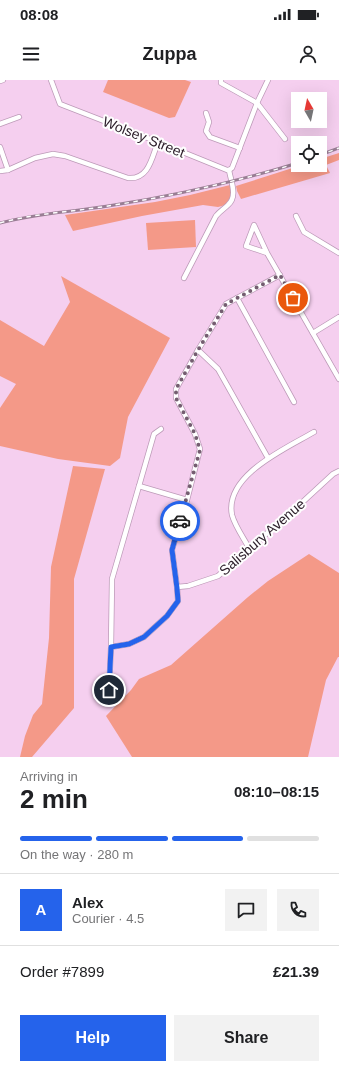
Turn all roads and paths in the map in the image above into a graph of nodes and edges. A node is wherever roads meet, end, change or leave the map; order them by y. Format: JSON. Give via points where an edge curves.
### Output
{"nodes":[{"id":1,"x":3,"y":80,"type":"edge"},
{"id":2,"x":51,"y":80,"type":"edge"},
{"id":3,"x":221,"y":80,"type":"edge"},
{"id":4,"x":268,"y":80,"type":"edge"},
{"id":5,"x":0,"y":81,"type":"edge"},
{"id":6,"x":257,"y":103,"type":"junction"},
{"id":7,"x":206,"y":113,"type":"dead end"},
{"id":8,"x":19,"y":117,"type":"dead end"},
{"id":9,"x":0,"y":124,"type":"edge"},
{"id":10,"x":285,"y":139,"type":"dead end"},
{"id":11,"x":158,"y":142,"type":"junction"},
{"id":12,"x":0,"y":148,"type":"edge"},
{"id":13,"x":240,"y":148,"type":"junction"},
{"id":14,"x":8,"y":170,"type":"junction"},
{"id":15,"x":229,"y":170,"type":"junction"},
{"id":16,"x":0,"y":171,"type":"edge"},
{"id":17,"x":296,"y":216,"type":"dead end"},
{"id":18,"x":267,"y":253,"type":"junction"},
{"id":19,"x":339,"y":253,"type":"edge"},
{"id":20,"x":280,"y":275,"type":"junction"},
{"id":21,"x":184,"y":278,"type":"dead end"},
{"id":22,"x":237,"y":298,"type":"junction"},
{"id":23,"x":339,"y":317,"type":"edge"},
{"id":24,"x":313,"y":333,"type":"junction"},
{"id":25,"x":198,"y":350,"type":"junction"},
{"id":26,"x":339,"y":379,"type":"edge"},
{"id":27,"x":294,"y":402,"type":"dead end"},
{"id":28,"x":161,"y":429,"type":"dead end"},
{"id":29,"x":314,"y":432,"type":"dead end"},
{"id":30,"x":268,"y":458,"type":"junction"},
{"id":31,"x":339,"y":471,"type":"edge"},
{"id":32,"x":140,"y":486,"type":"junction"},
{"id":33,"x":187,"y":500,"type":"junction"},
{"id":34,"x":249,"y":548,"type":"junction"},
{"id":35,"x":177,"y":588,"type":"junction"},
{"id":36,"x":111,"y":647,"type":"junction"},
{"id":37,"x":109,"y":690,"type":"dead end"}],
"edges":[{"from":1,"to":5,"type":"street"},
{"from":2,"to":11,"type":"street","name":"Wolsey Street","via":[[60,104]]},
{"from":3,"to":6,"type":"street","via":[[221,83]]},
{"from":4,"to":6,"type":"street"},
{"from":6,"to":10,"type":"street"},
{"from":6,"to":13,"type":"street"},
{"from":7,"to":13,"type":"street","via":[[209,122],[206,131],[210,137]]},
{"from":8,"to":9,"type":"street"},
{"from":11,"to":14,"type":"street","via":[[146,172],[135,178],[53,154],[35,158]]},
{"from":11,"to":15,"type":"street","name":"Wolsey Street"},
{"from":12,"to":14,"type":"street"},
{"from":13,"to":15,"type":"street"},
{"from":14,"to":16,"type":"street"},
{"from":15,"to":21,"type":"street","via":[[233,197],[230,204],[219,212]]},
{"from":17,"to":19,"type":"street","via":[[304,232]]},
{"from":18,"to":18,"type":"street","via":[[260,239],[254,225],[246,246]]},
{"from":18,"to":20,"type":"street"},
{"from":20,"to":22,"type":"street"},
{"from":20,"to":24,"type":"street"},
{"from":22,"to":25,"type":"street","via":[[226,304]]},
{"from":22,"to":27,"type":"street"},
{"from":23,"to":24,"type":"street"},
{"from":24,"to":26,"type":"street"},
{"from":25,"to":30,"type":"street","via":[[218,369]]},
{"from":25,"to":33,"type":"street","via":[[176,389],[176,398],[195,434],[200,450]]},
{"from":28,"to":32,"type":"street","via":[[154,434]]},
{"from":29,"to":30,"type":"street"},
{"from":30,"to":34,"type":"street","via":[[242,480],[232,501],[234,522]]},
{"from":31,"to":34,"type":"street","name":"Salisbury Avenue"},
{"from":32,"to":33,"type":"street"},
{"from":32,"to":36,"type":"street","via":[[112,579]]},
{"from":33,"to":35,"type":"street","via":[[172,550]]},
{"from":34,"to":35,"type":"street","name":"Salisbury Avenue","via":[[218,576]]},
{"from":35,"to":36,"type":"street","via":[[178,601],[167,616],[144,637],[129,644]]},
{"from":36,"to":37,"type":"street"}]}
